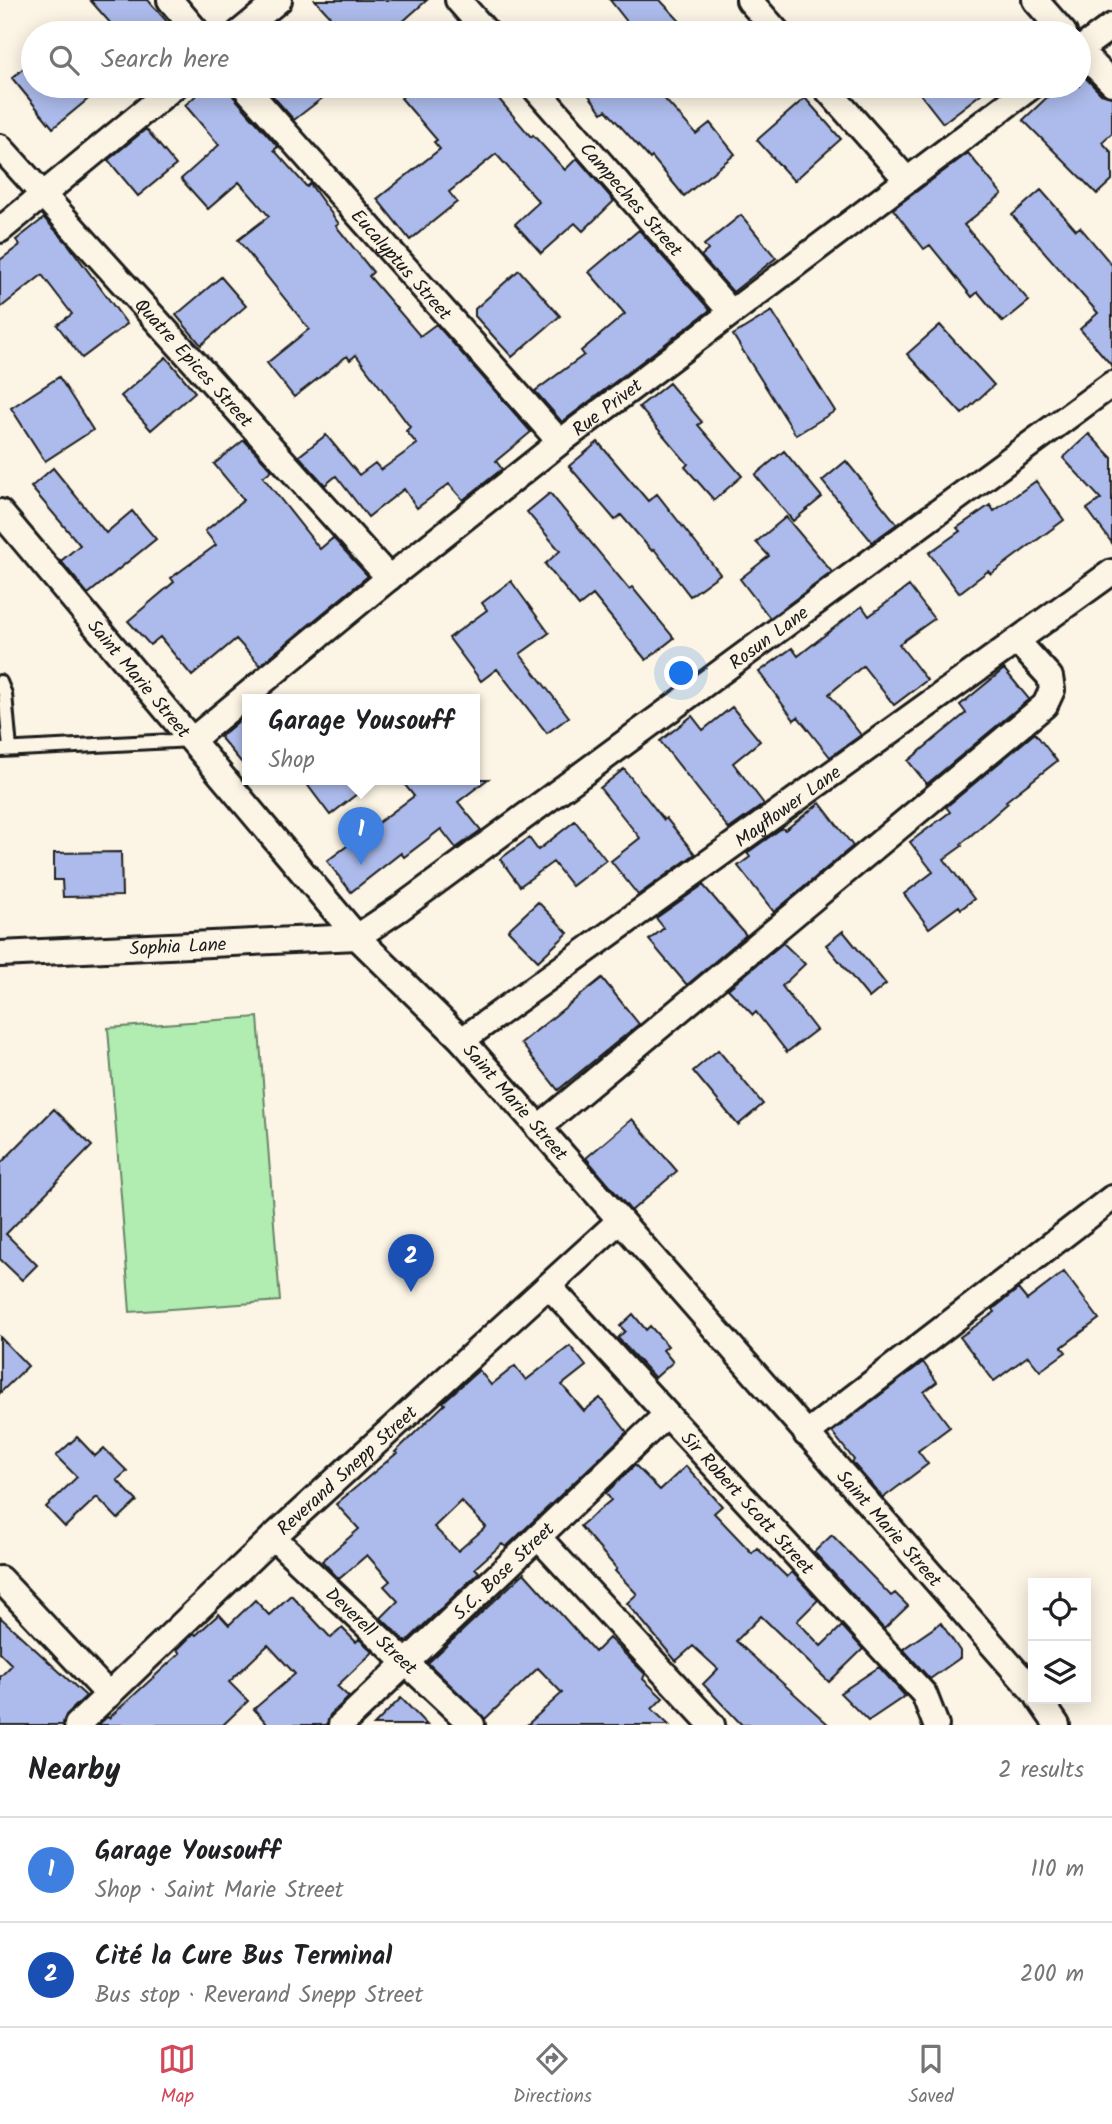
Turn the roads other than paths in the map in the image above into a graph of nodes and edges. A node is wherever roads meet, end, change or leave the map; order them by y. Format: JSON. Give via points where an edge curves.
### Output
{"nodes":[{"id":1,"x":170,"y":0,"type":"edge"},
{"id":2,"x":279,"y":0,"type":"edge"},
{"id":3,"x":458,"y":0,"type":"edge"},
{"id":4,"x":749,"y":0,"type":"edge"},
{"id":5,"x":1035,"y":0,"type":"edge"},
{"id":6,"x":188,"y":21,"type":"edge"},
{"id":7,"x":254,"y":21,"type":"edge"},
{"id":8,"x":476,"y":21,"type":"edge"},
{"id":9,"x":767,"y":21,"type":"edge"},
{"id":10,"x":1053,"y":21,"type":"edge"},
{"id":11,"x":1112,"y":26,"type":"edge"},
{"id":12,"x":1091,"y":41,"type":"edge"},
{"id":13,"x":1091,"y":62,"type":"edge"},
{"id":14,"x":1112,"y":83,"type":"edge"},
{"id":15,"x":160,"y":98,"type":"edge"},
{"id":16,"x":255,"y":98,"type":"edge"},
{"id":17,"x":543,"y":98,"type":"edge"},
{"id":18,"x":835,"y":98,"type":"edge"},
{"id":19,"x":1016,"y":98,"type":"edge"},
{"id":20,"x":0,"y":147,"type":"edge"},
{"id":21,"x":907,"y":180,"type":"junction"},
{"id":22,"x":44,"y":194,"type":"junction"},
{"id":23,"x":0,"y":230,"type":"edge"},
{"id":24,"x":730,"y":312,"type":"junction"},
{"id":25,"x":1112,"y":384,"type":"edge"},
{"id":26,"x":560,"y":442,"type":"junction"},
{"id":27,"x":0,"y":512,"type":"edge"},
{"id":28,"x":1112,"y":572,"type":"edge"},
{"id":29,"x":389,"y":578,"type":"junction"},
{"id":30,"x":1017,"y":641,"type":"junction"},
{"id":31,"x":0,"y":682,"type":"edge"},
{"id":32,"x":248,"y":694,"type":"edge"},
{"id":33,"x":242,"y":699,"type":"edge"},
{"id":34,"x":192,"y":740,"type":"junction"},
{"id":35,"x":5,"y":750,"type":"edge"},
{"id":36,"x":357,"y":937,"type":"junction"},
{"id":37,"x":0,"y":954,"type":"edge"},
{"id":38,"x":462,"y":1040,"type":"junction"},
{"id":39,"x":538,"y":1128,"type":"junction"},
{"id":40,"x":1112,"y":1198,"type":"edge"},
{"id":41,"x":619,"y":1222,"type":"junction"},
{"id":42,"x":549,"y":1286,"type":"junction"},
{"id":43,"x":666,"y":1415,"type":"junction"},
{"id":44,"x":806,"y":1434,"type":"junction"},
{"id":45,"x":273,"y":1537,"type":"junction"},
{"id":46,"x":538,"y":1537,"type":"junction"},
{"id":47,"x":0,"y":1579,"type":"edge"},
{"id":48,"x":406,"y":1662,"type":"junction"},
{"id":49,"x":1028,"y":1685,"type":"edge"},
{"id":50,"x":109,"y":1695,"type":"junction"},
{"id":51,"x":1042,"y":1704,"type":"edge"},
{"id":52,"x":78,"y":1725,"type":"edge"},
{"id":53,"x":341,"y":1725,"type":"edge"},
{"id":54,"x":472,"y":1725,"type":"edge"},
{"id":55,"x":712,"y":1725,"type":"edge"},
{"id":56,"x":936,"y":1725,"type":"edge"},
{"id":57,"x":1057,"y":1725,"type":"edge"}],
"edges":[{"from":1,"to":6,"type":"street"},
{"from":2,"to":7,"type":"street"},
{"from":3,"to":8,"type":"street"},
{"from":4,"to":9,"type":"street"},
{"from":5,"to":10,"type":"street"},
{"from":11,"to":12,"type":"street"},
{"from":13,"to":14,"type":"street"},
{"from":15,"to":22,"type":"street"},
{"from":16,"to":26,"type":"street","name":"Eucalyptus Street"},
{"from":17,"to":24,"type":"street","name":"Campeches Street"},
{"from":18,"to":21,"type":"street"},
{"from":19,"to":21,"type":"street","name":"Rue Privet"},
{"from":20,"to":22,"type":"street","name":"Quatre Epices Street"},
{"from":21,"to":24,"type":"street","name":"Rue Privet"},
{"from":22,"to":23,"type":"street"},
{"from":22,"to":29,"type":"street","name":"Quatre Epices Street"},
{"from":24,"to":26,"type":"street","name":"Rue Privet"},
{"from":25,"to":36,"type":"street","name":"Rosun Lane"},
{"from":26,"to":29,"type":"street","name":"Rue Privet"},
{"from":27,"to":34,"type":"street","name":"Saint Marie Street"},
{"from":28,"to":30,"type":"street","name":"Mayflower Lane"},
{"from":29,"to":32,"type":"street","name":"Rue Privet"},
{"from":30,"to":38,"type":"street","name":"Mayflower Lane"},
{"from":30,"to":39,"type":"street","via":[[1050,677],[1052,690],[1045,705]]},
{"from":31,"to":35,"type":"lane","via":[[5,694]]},
{"from":33,"to":34,"type":"street","name":"Rue Privet"},
{"from":34,"to":35,"type":"lane"},
{"from":34,"to":36,"type":"street","name":"Saint Marie Street"},
{"from":36,"to":37,"type":"street","name":"Sophia Lane"},
{"from":36,"to":38,"type":"street","name":"Saint Marie Street"},
{"from":38,"to":39,"type":"street","name":"Saint Marie Street"},
{"from":39,"to":41,"type":"street","name":"Saint Marie Street"},
{"from":40,"to":44,"type":"street"},
{"from":41,"to":42,"type":"street","name":"Reverand Snepp Street"},
{"from":41,"to":44,"type":"street","name":"Saint Marie Street"},
{"from":42,"to":43,"type":"street","name":"Sir Robert Scott Street"},
{"from":42,"to":45,"type":"street","name":"Reverand Snepp Street"},
{"from":43,"to":46,"type":"street","name":"S.C. Bose Street"},
{"from":43,"to":56,"type":"street","name":"Sir Robert Scott Street","via":[[924,1694]]},
{"from":44,"to":49,"type":"street","name":"Saint Marie Street"},
{"from":45,"to":48,"type":"street","name":"Deverell Street"},
{"from":45,"to":50,"type":"street","name":"Reverand Snepp Street"},
{"from":46,"to":48,"type":"street","name":"S.C. Bose Street"},
{"from":46,"to":55,"type":"street"},
{"from":47,"to":50,"type":"street"},
{"from":48,"to":53,"type":"street","name":"S.C. Bose Street"},
{"from":48,"to":54,"type":"street","name":"Deverell Street"},
{"from":50,"to":52,"type":"street","name":"Reverand Snepp Street"},
{"from":51,"to":57,"type":"street"}]}
